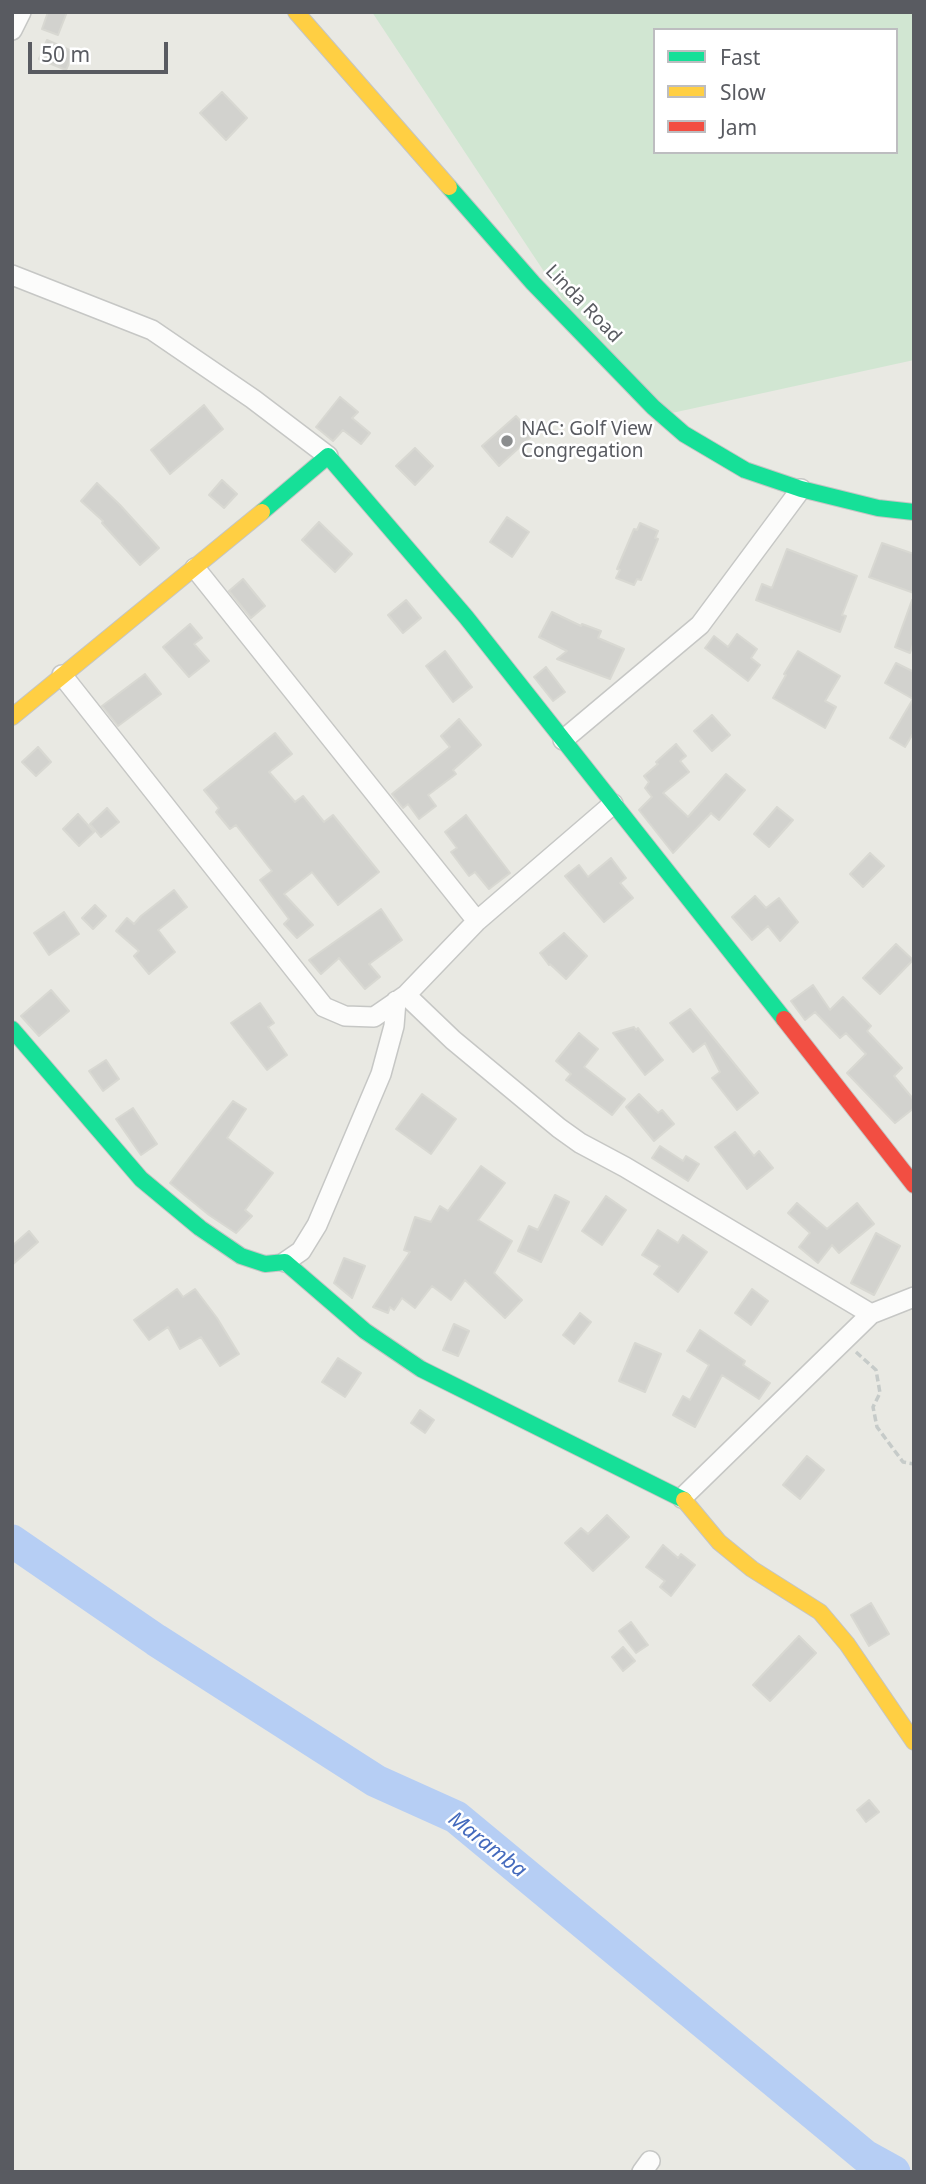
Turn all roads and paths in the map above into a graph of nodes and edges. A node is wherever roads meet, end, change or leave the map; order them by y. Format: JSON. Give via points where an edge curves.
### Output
{"nodes":[{"id":1,"x":21,"y":12,"type":"edge"},
{"id":2,"x":296,"y":12,"type":"edge"},
{"id":3,"x":12,"y":30,"type":"edge"},
{"id":4,"x":12,"y":275,"type":"edge"},
{"id":5,"x":328,"y":456,"type":"junction"},
{"id":6,"x":801,"y":489,"type":"junction"},
{"id":7,"x":914,"y":512,"type":"edge"},
{"id":8,"x":195,"y":568,"type":"junction"},
{"id":9,"x":62,"y":676,"type":"junction"},
{"id":10,"x":12,"y":717,"type":"edge"},
{"id":11,"x":563,"y":740,"type":"junction"},
{"id":12,"x":613,"y":804,"type":"junction"},
{"id":13,"x":477,"y":920,"type":"junction"},
{"id":14,"x":401,"y":998,"type":"junction"},
{"id":15,"x":12,"y":1029,"type":"edge"},
{"id":16,"x":914,"y":1185,"type":"edge"},
{"id":17,"x":285,"y":1262,"type":"junction"},
{"id":18,"x":914,"y":1297,"type":"edge"},
{"id":19,"x":871,"y":1314,"type":"junction"},
{"id":20,"x":842,"y":1341,"type":"junction"},
{"id":21,"x":914,"y":1464,"type":"edge"},
{"id":22,"x":682,"y":1498,"type":"junction"},
{"id":23,"x":914,"y":1742,"type":"edge"}],
"edges":[{"from":1,"to":3,"type":"street"},
{"from":2,"to":6,"type":"street","name":"Linda Road","via":[[533,283],[653,407],[684,434],[745,470]]},
{"from":4,"to":5,"type":"street","via":[[152,330]]},
{"from":5,"to":8,"type":"street"},
{"from":5,"to":11,"type":"street","via":[[466,617]]},
{"from":6,"to":7,"type":"street","name":"Linda Road"},
{"from":6,"to":11,"type":"street","via":[[701,625]]},
{"from":8,"to":9,"type":"street"},
{"from":8,"to":13,"type":"street"},
{"from":9,"to":10,"type":"street"},
{"from":9,"to":14,"type":"street","via":[[324,1007],[345,1016],[374,1017]]},
{"from":11,"to":12,"type":"street"},
{"from":12,"to":13,"type":"street"},
{"from":12,"to":16,"type":"street"},
{"from":13,"to":14,"type":"street"},
{"from":14,"to":17,"type":"street","via":[[381,1073],[317,1225],[301,1251]]},
{"from":14,"to":19,"type":"street","via":[[559,1129]]},
{"from":15,"to":17,"type":"street","via":[[141,1179],[241,1256],[265,1264]]},
{"from":17,"to":22,"type":"street","via":[[365,1331],[421,1369]]},
{"from":18,"to":19,"type":"street"},
{"from":19,"to":20,"type":"street"},
{"from":20,"to":21,"type":"path","via":[[876,1370],[880,1393],[873,1407],[877,1427],[903,1462]]},
{"from":20,"to":22,"type":"street"},
{"from":22,"to":23,"type":"street","via":[[719,1542],[820,1612],[848,1644]]}]}
